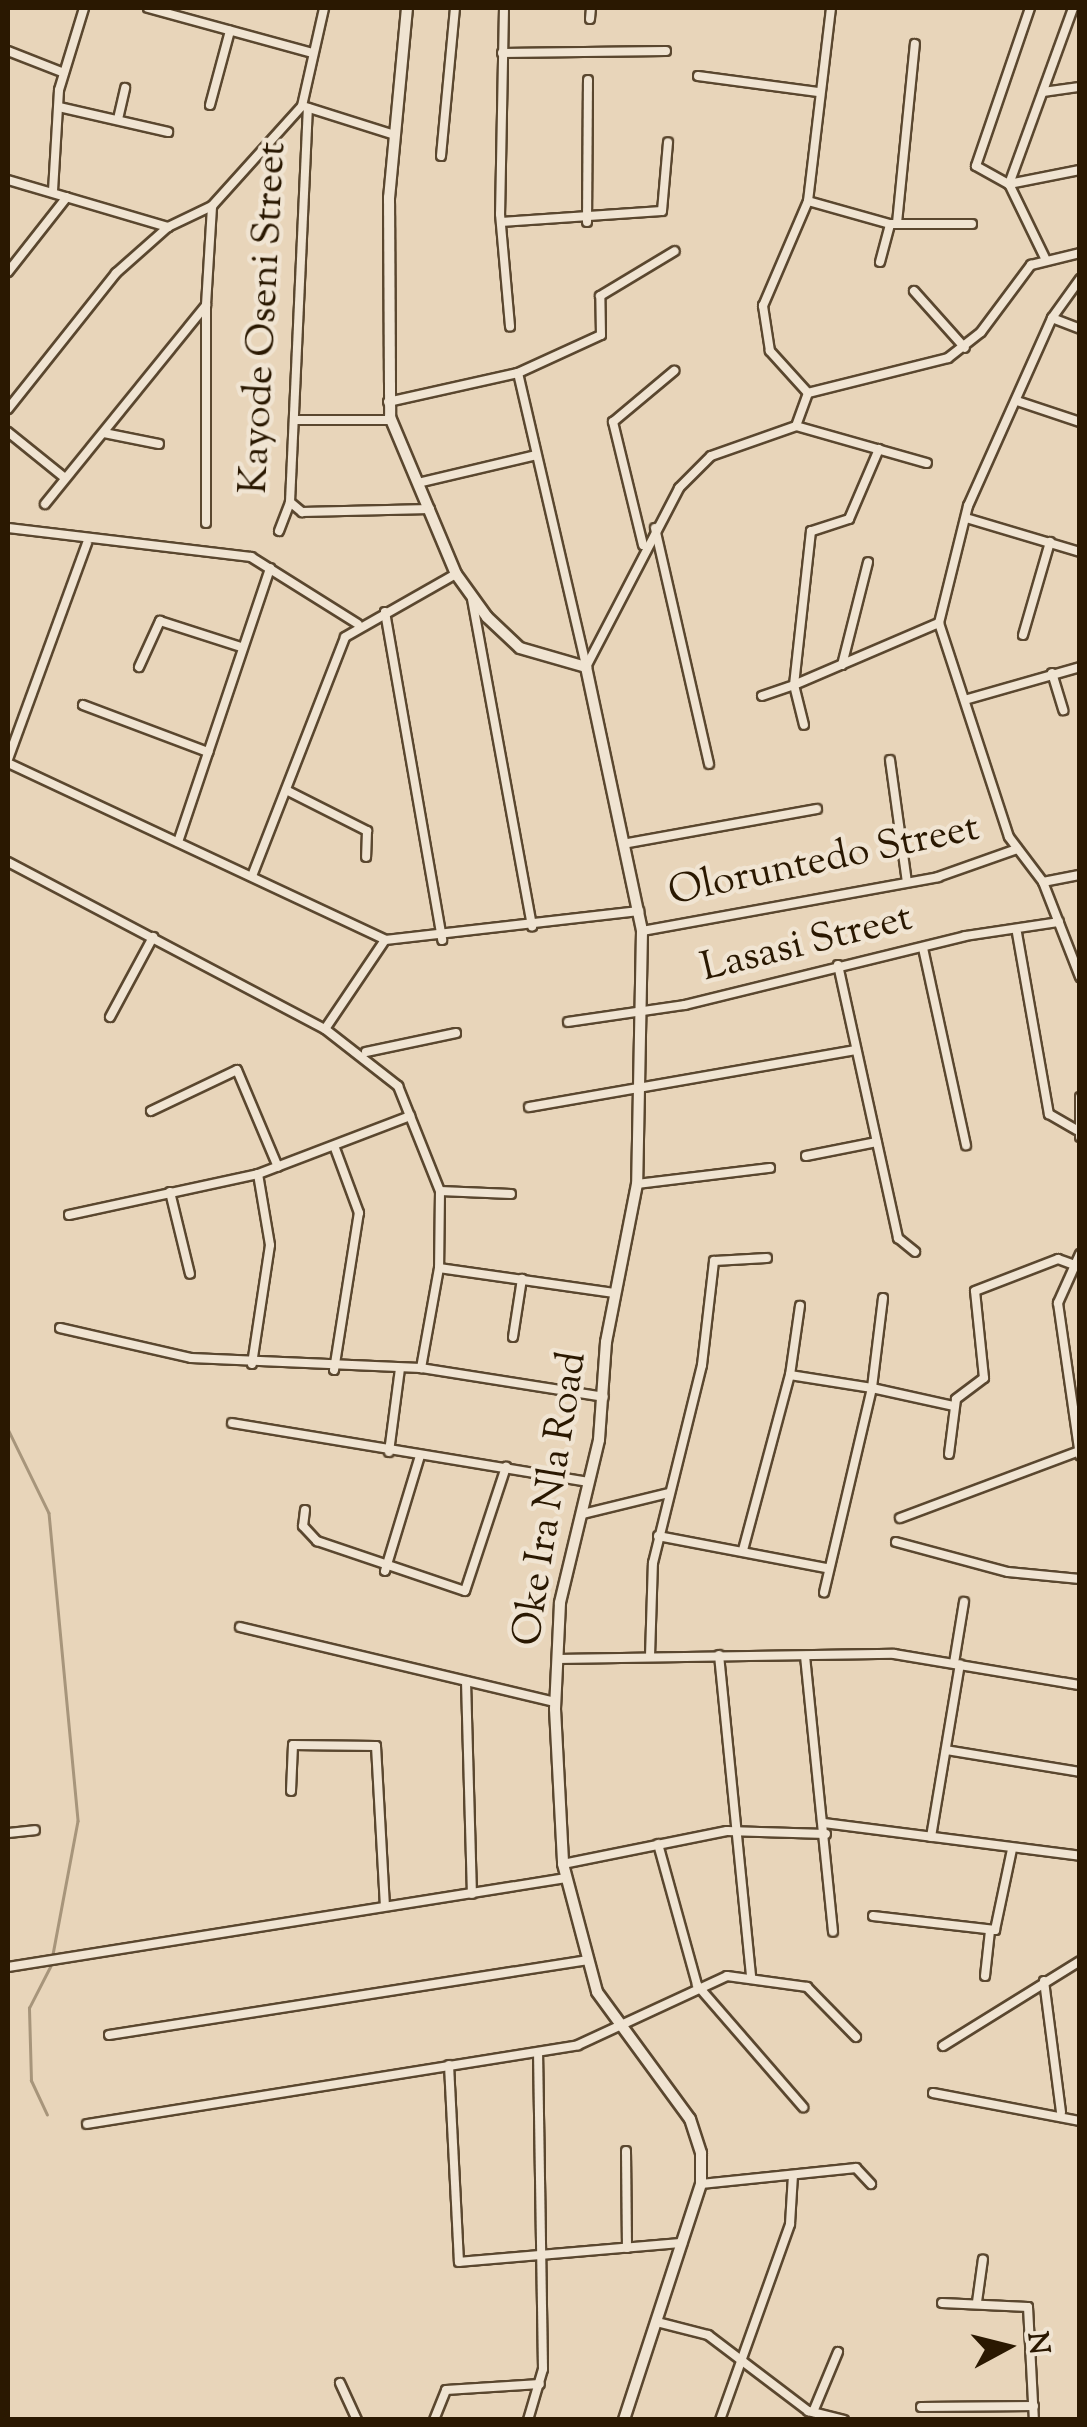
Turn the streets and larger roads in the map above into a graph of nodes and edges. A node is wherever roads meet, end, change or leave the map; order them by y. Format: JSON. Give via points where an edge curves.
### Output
{"nodes":[{"id":1,"x":84,"y":8,"type":"edge"},
{"id":2,"x":148,"y":8,"type":"edge"},
{"id":3,"x":324,"y":8,"type":"edge"},
{"id":4,"x":407,"y":8,"type":"edge"},
{"id":5,"x":455,"y":8,"type":"edge"},
{"id":6,"x":504,"y":8,"type":"edge"},
{"id":7,"x":591,"y":8,"type":"edge"},
{"id":8,"x":831,"y":8,"type":"edge"},
{"id":9,"x":1030,"y":8,"type":"edge"},
{"id":10,"x":1073,"y":8,"type":"edge"},
{"id":11,"x":590,"y":19,"type":"dead end"},
{"id":12,"x":230,"y":31,"type":"junction"},
{"id":13,"x":915,"y":44,"type":"dead end"},
{"id":14,"x":8,"y":51,"type":"edge"},
{"id":15,"x":666,"y":51,"type":"dead end"},
{"id":16,"x":313,"y":53,"type":"junction"},
{"id":17,"x":502,"y":53,"type":"junction"},
{"id":18,"x":64,"y":73,"type":"junction"},
{"id":19,"x":698,"y":76,"type":"dead end"},
{"id":20,"x":588,"y":80,"type":"dead end"},
{"id":21,"x":1080,"y":87,"type":"edge"},
{"id":22,"x":125,"y":88,"type":"dead end"},
{"id":23,"x":818,"y":92,"type":"junction"},
{"id":24,"x":1043,"y":92,"type":"junction"},
{"id":25,"x":210,"y":105,"type":"dead end"},
{"id":26,"x":59,"y":107,"type":"junction"},
{"id":27,"x":305,"y":107,"type":"junction"},
{"id":28,"x":118,"y":119,"type":"junction"},
{"id":29,"x":168,"y":132,"type":"dead end"},
{"id":30,"x":395,"y":135,"type":"junction"},
{"id":31,"x":668,"y":142,"type":"dead end"},
{"id":32,"x":441,"y":156,"type":"dead end"},
{"id":33,"x":1080,"y":170,"type":"edge"},
{"id":34,"x":8,"y":180,"type":"edge"},
{"id":35,"x":1010,"y":184,"type":"junction"},
{"id":36,"x":53,"y":191,"type":"junction"},
{"id":37,"x":67,"y":197,"type":"junction"},
{"id":38,"x":808,"y":201,"type":"junction"},
{"id":39,"x":212,"y":206,"type":"junction"},
{"id":40,"x":501,"y":222,"type":"junction"},
{"id":41,"x":587,"y":222,"type":"junction"},
{"id":42,"x":893,"y":224,"type":"junction"},
{"id":43,"x":972,"y":224,"type":"dead end"},
{"id":44,"x":168,"y":226,"type":"junction"},
{"id":45,"x":674,"y":251,"type":"dead end"},
{"id":46,"x":1080,"y":253,"type":"edge"},
{"id":47,"x":1045,"y":258,"type":"junction"},
{"id":48,"x":880,"y":262,"type":"dead end"},
{"id":49,"x":8,"y":272,"type":"edge"},
{"id":50,"x":1080,"y":279,"type":"edge"},
{"id":51,"x":914,"y":292,"type":"dead end"},
{"id":52,"x":206,"y":304,"type":"junction"},
{"id":53,"x":1052,"y":318,"type":"junction"},
{"id":54,"x":510,"y":326,"type":"dead end"},
{"id":55,"x":1080,"y":329,"type":"edge"},
{"id":56,"x":965,"y":348,"type":"junction"},
{"id":57,"x":674,"y":371,"type":"dead end"},
{"id":58,"x":518,"y":374,"type":"junction"},
{"id":59,"x":808,"y":393,"type":"junction"},
{"id":60,"x":1017,"y":401,"type":"junction"},
{"id":61,"x":387,"y":402,"type":"junction"},
{"id":62,"x":8,"y":410,"type":"edge"},
{"id":63,"x":294,"y":420,"type":"junction"},
{"id":64,"x":390,"y":420,"type":"junction"},
{"id":65,"x":1080,"y":422,"type":"edge"},
{"id":66,"x":796,"y":426,"type":"junction"},
{"id":67,"x":8,"y":432,"type":"edge"},
{"id":68,"x":104,"y":433,"type":"junction"},
{"id":69,"x":159,"y":444,"type":"dead end"},
{"id":70,"x":879,"y":449,"type":"junction"},
{"id":71,"x":536,"y":455,"type":"junction"},
{"id":72,"x":927,"y":462,"type":"dead end"},
{"id":73,"x":66,"y":478,"type":"junction"},
{"id":74,"x":418,"y":483,"type":"junction"},
{"id":75,"x":290,"y":502,"type":"junction"},
{"id":76,"x":46,"y":504,"type":"dead end"},
{"id":77,"x":430,"y":508,"type":"junction"},
{"id":78,"x":966,"y":518,"type":"junction"},
{"id":79,"x":206,"y":523,"type":"dead end"},
{"id":80,"x":8,"y":528,"type":"edge"},
{"id":81,"x":655,"y":528,"type":"junction"},
{"id":82,"x":279,"y":531,"type":"dead end"},
{"id":83,"x":86,"y":542,"type":"junction"},
{"id":84,"x":1050,"y":542,"type":"junction"},
{"id":85,"x":642,"y":545,"type":"junction"},
{"id":86,"x":1080,"y":552,"type":"edge"},
{"id":87,"x":868,"y":562,"type":"dead end"},
{"id":88,"x":270,"y":568,"type":"junction"},
{"id":89,"x":456,"y":574,"type":"junction"},
{"id":90,"x":471,"y":594,"type":"junction"},
{"id":91,"x":386,"y":612,"type":"junction"},
{"id":92,"x":939,"y":623,"type":"junction"},
{"id":93,"x":358,"y":624,"type":"junction"},
{"id":94,"x":1023,"y":635,"type":"dead end"},
{"id":95,"x":241,"y":647,"type":"junction"},
{"id":96,"x":842,"y":664,"type":"junction"},
{"id":97,"x":139,"y":667,"type":"dead end"},
{"id":98,"x":1080,"y":667,"type":"edge"},
{"id":99,"x":586,"y":668,"type":"junction"},
{"id":100,"x":1052,"y":673,"type":"junction"},
{"id":101,"x":794,"y":685,"type":"junction"},
{"id":102,"x":762,"y":696,"type":"dead end"},
{"id":103,"x":968,"y":699,"type":"junction"},
{"id":104,"x":82,"y":705,"type":"dead end"},
{"id":105,"x":1063,"y":710,"type":"dead end"},
{"id":106,"x":804,"y":725,"type":"dead end"},
{"id":107,"x":208,"y":752,"type":"junction"},
{"id":108,"x":890,"y":760,"type":"dead end"},
{"id":109,"x":8,"y":761,"type":"edge"},
{"id":110,"x":708,"y":764,"type":"dead end"},
{"id":111,"x":286,"y":790,"type":"junction"},
{"id":112,"x":817,"y":809,"type":"dead end"},
{"id":113,"x":178,"y":842,"type":"junction"},
{"id":114,"x":628,"y":843,"type":"junction"},
{"id":115,"x":1017,"y":850,"type":"junction"},
{"id":116,"x":366,"y":857,"type":"dead end"},
{"id":117,"x":8,"y":862,"type":"edge"},
{"id":118,"x":1080,"y":874,"type":"edge"},
{"id":119,"x":252,"y":876,"type":"junction"},
{"id":120,"x":907,"y":882,"type":"junction"},
{"id":121,"x":1043,"y":882,"type":"junction"},
{"id":122,"x":639,"y":911,"type":"junction"},
{"id":123,"x":1059,"y":922,"type":"junction"},
{"id":124,"x":532,"y":926,"type":"junction"},
{"id":125,"x":642,"y":931,"type":"junction"},
{"id":126,"x":1017,"y":932,"type":"junction"},
{"id":127,"x":153,"y":937,"type":"junction"},
{"id":128,"x":386,"y":940,"type":"junction"},
{"id":129,"x":442,"y":940,"type":"junction"},
{"id":130,"x":923,"y":948,"type":"junction"},
{"id":131,"x":838,"y":965,"type":"junction"},
{"id":132,"x":1079,"y":973,"type":"edge"},
{"id":133,"x":635,"y":1010,"type":"junction"},
{"id":134,"x":110,"y":1017,"type":"dead end"},
{"id":135,"x":568,"y":1022,"type":"dead end"},
{"id":136,"x":325,"y":1028,"type":"junction"},
{"id":137,"x":456,"y":1033,"type":"dead end"},
{"id":138,"x":856,"y":1050,"type":"junction"},
{"id":139,"x":366,"y":1052,"type":"junction"},
{"id":140,"x":635,"y":1094,"type":"junction"},
{"id":141,"x":1080,"y":1098,"type":"edge"},
{"id":142,"x":528,"y":1107,"type":"dead end"},
{"id":143,"x":151,"y":1111,"type":"dead end"},
{"id":144,"x":410,"y":1116,"type":"junction"},
{"id":145,"x":1078,"y":1133,"type":"edge"},
{"id":146,"x":877,"y":1142,"type":"junction"},
{"id":147,"x":966,"y":1145,"type":"dead end"},
{"id":148,"x":335,"y":1148,"type":"junction"},
{"id":149,"x":806,"y":1156,"type":"dead end"},
{"id":150,"x":278,"y":1166,"type":"junction"},
{"id":151,"x":770,"y":1168,"type":"dead end"},
{"id":152,"x":258,"y":1174,"type":"junction"},
{"id":153,"x":637,"y":1184,"type":"junction"},
{"id":154,"x":440,"y":1190,"type":"junction"},
{"id":155,"x":170,"y":1192,"type":"junction"},
{"id":156,"x":511,"y":1194,"type":"dead end"},
{"id":157,"x":69,"y":1215,"type":"dead end"},
{"id":158,"x":915,"y":1252,"type":"dead end"},
{"id":159,"x":1080,"y":1254,"type":"edge"},
{"id":160,"x":767,"y":1258,"type":"dead end"},
{"id":161,"x":1072,"y":1264,"type":"junction"},
{"id":162,"x":439,"y":1268,"type":"junction"},
{"id":163,"x":190,"y":1274,"type":"dead end"},
{"id":164,"x":522,"y":1279,"type":"junction"},
{"id":165,"x":614,"y":1293,"type":"junction"},
{"id":166,"x":883,"y":1298,"type":"dead end"},
{"id":167,"x":800,"y":1306,"type":"dead end"},
{"id":168,"x":60,"y":1328,"type":"dead end"},
{"id":169,"x":513,"y":1337,"type":"dead end"},
{"id":170,"x":252,"y":1364,"type":"junction"},
{"id":171,"x":421,"y":1368,"type":"junction"},
{"id":172,"x":334,"y":1370,"type":"junction"},
{"id":173,"x":400,"y":1370,"type":"junction"},
{"id":174,"x":790,"y":1375,"type":"junction"},
{"id":175,"x":872,"y":1388,"type":"junction"},
{"id":176,"x":1076,"y":1391,"type":"edge"},
{"id":177,"x":604,"y":1398,"type":"junction"},
{"id":178,"x":953,"y":1406,"type":"junction"},
{"id":179,"x":232,"y":1423,"type":"dead end"},
{"id":180,"x":389,"y":1452,"type":"junction"},
{"id":181,"x":1079,"y":1453,"type":"edge"},
{"id":182,"x":949,"y":1454,"type":"dead end"},
{"id":183,"x":420,"y":1456,"type":"junction"},
{"id":184,"x":506,"y":1467,"type":"junction"},
{"id":185,"x":589,"y":1482,"type":"junction"},
{"id":186,"x":670,"y":1493,"type":"junction"},
{"id":187,"x":304,"y":1510,"type":"dead end"},
{"id":188,"x":583,"y":1514,"type":"junction"},
{"id":189,"x":900,"y":1518,"type":"dead end"},
{"id":190,"x":658,"y":1536,"type":"junction"},
{"id":191,"x":896,"y":1542,"type":"dead end"},
{"id":192,"x":743,"y":1550,"type":"junction"},
{"id":193,"x":826,"y":1568,"type":"junction"},
{"id":194,"x":385,"y":1571,"type":"junction"},
{"id":195,"x":1080,"y":1579,"type":"edge"},
{"id":196,"x":824,"y":1592,"type":"dead end"},
{"id":197,"x":964,"y":1602,"type":"dead end"},
{"id":198,"x":240,"y":1627,"type":"dead end"},
{"id":199,"x":720,"y":1655,"type":"junction"},
{"id":200,"x":650,"y":1656,"type":"junction"},
{"id":201,"x":805,"y":1656,"type":"junction"},
{"id":202,"x":556,"y":1659,"type":"junction"},
{"id":203,"x":957,"y":1663,"type":"junction"},
{"id":204,"x":466,"y":1681,"type":"junction"},
{"id":205,"x":1080,"y":1685,"type":"edge"},
{"id":206,"x":555,"y":1702,"type":"junction"},
{"id":207,"x":946,"y":1750,"type":"junction"},
{"id":208,"x":1080,"y":1772,"type":"edge"},
{"id":209,"x":291,"y":1790,"type":"dead end"},
{"id":210,"x":824,"y":1823,"type":"junction"},
{"id":211,"x":34,"y":1830,"type":"dead end"},
{"id":212,"x":737,"y":1832,"type":"junction"},
{"id":213,"x":8,"y":1833,"type":"edge"},
{"id":214,"x":826,"y":1834,"type":"junction"},
{"id":215,"x":931,"y":1837,"type":"junction"},
{"id":216,"x":658,"y":1844,"type":"junction"},
{"id":217,"x":1012,"y":1849,"type":"junction"},
{"id":218,"x":1080,"y":1856,"type":"edge"},
{"id":219,"x":563,"y":1864,"type":"junction"},
{"id":220,"x":566,"y":1878,"type":"junction"},
{"id":221,"x":472,"y":1894,"type":"junction"},
{"id":222,"x":385,"y":1906,"type":"junction"},
{"id":223,"x":873,"y":1916,"type":"dead end"},
{"id":224,"x":990,"y":1931,"type":"junction"},
{"id":225,"x":833,"y":1932,"type":"dead end"},
{"id":226,"x":588,"y":1960,"type":"junction"},
{"id":227,"x":1080,"y":1960,"type":"edge"},
{"id":228,"x":8,"y":1967,"type":"edge"},
{"id":229,"x":985,"y":1976,"type":"dead end"},
{"id":230,"x":752,"y":1977,"type":"junction"},
{"id":231,"x":1044,"y":1982,"type":"junction"},
{"id":232,"x":696,"y":1985,"type":"junction"},
{"id":233,"x":616,"y":2024,"type":"junction"},
{"id":234,"x":108,"y":2035,"type":"dead end"},
{"id":235,"x":856,"y":2037,"type":"dead end"},
{"id":236,"x":944,"y":2046,"type":"dead end"},
{"id":237,"x":538,"y":2054,"type":"junction"},
{"id":238,"x":448,"y":2065,"type":"junction"},
{"id":239,"x":934,"y":2093,"type":"dead end"},
{"id":240,"x":803,"y":2107,"type":"dead end"},
{"id":241,"x":1061,"y":2112,"type":"junction"},
{"id":242,"x":1080,"y":2120,"type":"edge"},
{"id":243,"x":87,"y":2124,"type":"dead end"},
{"id":244,"x":626,"y":2152,"type":"dead end"},
{"id":245,"x":793,"y":2176,"type":"junction"},
{"id":246,"x":701,"y":2184,"type":"junction"},
{"id":247,"x":871,"y":2184,"type":"dead end"},
{"id":248,"x":682,"y":2243,"type":"junction"},
{"id":249,"x":627,"y":2248,"type":"junction"},
{"id":250,"x":541,"y":2259,"type":"junction"},
{"id":251,"x":984,"y":2260,"type":"dead end"},
{"id":252,"x":978,"y":2302,"type":"junction"},
{"id":253,"x":942,"y":2303,"type":"dead end"},
{"id":254,"x":657,"y":2322,"type":"junction"},
{"id":255,"x":838,"y":2352,"type":"dead end"},
{"id":256,"x":740,"y":2362,"type":"junction"},
{"id":257,"x":340,"y":2382,"type":"dead end"},
{"id":258,"x":540,"y":2384,"type":"junction"},
{"id":259,"x":1034,"y":2406,"type":"junction"},
{"id":260,"x":921,"y":2407,"type":"dead end"},
{"id":261,"x":809,"y":2414,"type":"edge"},
{"id":262,"x":357,"y":2420,"type":"edge"},
{"id":263,"x":434,"y":2420,"type":"edge"},
{"id":264,"x":528,"y":2420,"type":"edge"},
{"id":265,"x":624,"y":2420,"type":"edge"},
{"id":266,"x":720,"y":2420,"type":"edge"},
{"id":267,"x":844,"y":2420,"type":"edge"},
{"id":268,"x":1034,"y":2420,"type":"edge"}],
"edges":[{"from":1,"to":18,"type":"street"},
{"from":2,"to":12,"type":"street"},
{"from":3,"to":16,"type":"street"},
{"from":4,"to":30,"type":"street"},
{"from":5,"to":32,"type":"street"},
{"from":6,"to":17,"type":"street"},
{"from":7,"to":11,"type":"street"},
{"from":8,"to":23,"type":"street"},
{"from":9,"to":35,"type":"street","via":[[976,160],[980,172]]},
{"from":10,"to":24,"type":"street"},
{"from":12,"to":16,"type":"street"},
{"from":12,"to":25,"type":"street"},
{"from":13,"to":42,"type":"street"},
{"from":14,"to":18,"type":"street"},
{"from":15,"to":17,"type":"street"},
{"from":16,"to":27,"type":"street"},
{"from":17,"to":40,"type":"street"},
{"from":18,"to":26,"type":"street"},
{"from":19,"to":23,"type":"street"},
{"from":20,"to":41,"type":"street"},
{"from":21,"to":24,"type":"street"},
{"from":22,"to":28,"type":"street"},
{"from":23,"to":38,"type":"street"},
{"from":24,"to":35,"type":"street"},
{"from":26,"to":28,"type":"street"},
{"from":26,"to":36,"type":"street"},
{"from":27,"to":30,"type":"street","name":"Kayode Oseni Street"},
{"from":27,"to":39,"type":"street"},
{"from":27,"to":63,"type":"street","name":"Kayode Oseni Street"},
{"from":28,"to":29,"type":"street"},
{"from":30,"to":61,"type":"street"},
{"from":31,"to":41,"type":"street","via":[[662,211]]},
{"from":33,"to":35,"type":"street"},
{"from":34,"to":36,"type":"street"},
{"from":35,"to":47,"type":"street"},
{"from":36,"to":37,"type":"street"},
{"from":37,"to":44,"type":"street"},
{"from":37,"to":49,"type":"street"},
{"from":38,"to":42,"type":"street"},
{"from":38,"to":59,"type":"street","via":[[763,306],[763,330],[784,374]]},
{"from":39,"to":44,"type":"street"},
{"from":39,"to":52,"type":"street"},
{"from":40,"to":41,"type":"street"},
{"from":40,"to":54,"type":"street"},
{"from":42,"to":43,"type":"street"},
{"from":42,"to":48,"type":"street"},
{"from":44,"to":62,"type":"street","via":[[116,273]]},
{"from":45,"to":58,"type":"street","via":[[600,296],[601,335]]},
{"from":46,"to":47,"type":"street"},
{"from":47,"to":56,"type":"street"},
{"from":50,"to":53,"type":"street"},
{"from":51,"to":56,"type":"street"},
{"from":52,"to":68,"type":"street"},
{"from":52,"to":79,"type":"street"},
{"from":53,"to":55,"type":"street"},
{"from":53,"to":60,"type":"street"},
{"from":56,"to":59,"type":"street"},
{"from":57,"to":85,"type":"street","via":[[612,422]]},
{"from":58,"to":61,"type":"street"},
{"from":58,"to":71,"type":"street"},
{"from":59,"to":66,"type":"street"},
{"from":60,"to":65,"type":"street"},
{"from":60,"to":78,"type":"street"},
{"from":61,"to":64,"type":"street"},
{"from":63,"to":64,"type":"street"},
{"from":63,"to":75,"type":"street","name":"Kayode Oseni Street"},
{"from":64,"to":74,"type":"street"},
{"from":66,"to":70,"type":"street"},
{"from":66,"to":81,"type":"street","via":[[700,462]]},
{"from":67,"to":73,"type":"street"},
{"from":68,"to":69,"type":"street"},
{"from":68,"to":73,"type":"street"},
{"from":70,"to":72,"type":"street"},
{"from":70,"to":101,"type":"street","via":[[848,519],[811,530]]},
{"from":71,"to":74,"type":"street"},
{"from":71,"to":99,"type":"street"},
{"from":73,"to":76,"type":"street"},
{"from":74,"to":77,"type":"street"},
{"from":75,"to":77,"type":"street","via":[[302,512]]},
{"from":75,"to":82,"type":"street","name":"Kayode Oseni Street"},
{"from":77,"to":89,"type":"street"},
{"from":78,"to":84,"type":"street"},
{"from":78,"to":92,"type":"street"},
{"from":80,"to":83,"type":"street"},
{"from":81,"to":85,"type":"street"},
{"from":81,"to":110,"type":"street"},
{"from":83,"to":88,"type":"street","via":[[234,554]]},
{"from":83,"to":109,"type":"street"},
{"from":84,"to":86,"type":"street"},
{"from":84,"to":94,"type":"street"},
{"from":85,"to":99,"type":"street"},
{"from":87,"to":96,"type":"street"},
{"from":88,"to":93,"type":"street"},
{"from":88,"to":95,"type":"street"},
{"from":89,"to":90,"type":"street"},
{"from":89,"to":91,"type":"street"},
{"from":90,"to":99,"type":"street","via":[[520,648]]},
{"from":90,"to":124,"type":"street"},
{"from":91,"to":93,"type":"street"},
{"from":91,"to":129,"type":"street"},
{"from":92,"to":96,"type":"street"},
{"from":92,"to":103,"type":"street"},
{"from":93,"to":111,"type":"street"},
{"from":95,"to":97,"type":"street","via":[[160,621]]},
{"from":95,"to":107,"type":"street"},
{"from":96,"to":101,"type":"street"},
{"from":98,"to":100,"type":"street"},
{"from":99,"to":114,"type":"street","name":"Oke Ira Nla Road"},
{"from":100,"to":103,"type":"street"},
{"from":100,"to":105,"type":"street"},
{"from":101,"to":102,"type":"street"},
{"from":101,"to":106,"type":"street"},
{"from":103,"to":115,"type":"street"},
{"from":104,"to":107,"type":"street"},
{"from":107,"to":113,"type":"street"},
{"from":108,"to":120,"type":"street"},
{"from":109,"to":113,"type":"street"},
{"from":111,"to":116,"type":"street","via":[[367,831]]},
{"from":111,"to":119,"type":"street"},
{"from":112,"to":114,"type":"street"},
{"from":113,"to":119,"type":"street"},
{"from":114,"to":122,"type":"street","name":"Oke Ira Nla Road"},
{"from":115,"to":120,"type":"street","name":"Oloruntedo Street"},
{"from":115,"to":121,"type":"street"},
{"from":117,"to":127,"type":"street"},
{"from":118,"to":121,"type":"street"},
{"from":119,"to":128,"type":"street"},
{"from":120,"to":125,"type":"street","name":"Oloruntedo Street"},
{"from":121,"to":123,"type":"street"},
{"from":122,"to":124,"type":"street"},
{"from":122,"to":125,"type":"street","name":"Oke Ira Nla Road"},
{"from":123,"to":126,"type":"street","name":"Lasasi Street"},
{"from":123,"to":132,"type":"street"},
{"from":124,"to":129,"type":"street"},
{"from":125,"to":133,"type":"street","name":"Oke Ira Nla Road"},
{"from":126,"to":130,"type":"street","name":"Lasasi Street"},
{"from":126,"to":145,"type":"street","via":[[1050,1114]]},
{"from":127,"to":134,"type":"street"},
{"from":127,"to":136,"type":"street"},
{"from":128,"to":129,"type":"street"},
{"from":128,"to":136,"type":"street"},
{"from":130,"to":131,"type":"street","name":"Lasasi Street"},
{"from":130,"to":147,"type":"street"},
{"from":131,"to":133,"type":"street","name":"Lasasi Street"},
{"from":131,"to":138,"type":"street"},
{"from":133,"to":135,"type":"street","name":"Lasasi Street"},
{"from":133,"to":140,"type":"street","name":"Oke Ira Nla Road"},
{"from":136,"to":139,"type":"street"},
{"from":137,"to":139,"type":"street"},
{"from":138,"to":140,"type":"street"},
{"from":138,"to":146,"type":"street"},
{"from":139,"to":144,"type":"street"},
{"from":140,"to":142,"type":"street"},
{"from":140,"to":153,"type":"street","name":"Oke Ira Nla Road"},
{"from":141,"to":145,"type":"street"},
{"from":143,"to":150,"type":"street","via":[[237,1070]]},
{"from":144,"to":148,"type":"street"},
{"from":144,"to":154,"type":"street"},
{"from":146,"to":149,"type":"street"},
{"from":146,"to":158,"type":"street","via":[[898,1238]]},
{"from":148,"to":150,"type":"street"},
{"from":148,"to":172,"type":"street","via":[[359,1213]]},
{"from":150,"to":152,"type":"street"},
{"from":151,"to":153,"type":"street"},
{"from":152,"to":155,"type":"street"},
{"from":152,"to":170,"type":"street","via":[[270,1244]]},
{"from":153,"to":165,"type":"street","name":"Oke Ira Nla Road"},
{"from":154,"to":156,"type":"street"},
{"from":154,"to":162,"type":"street"},
{"from":155,"to":157,"type":"street"},
{"from":155,"to":163,"type":"street"},
{"from":159,"to":161,"type":"street"},
{"from":160,"to":186,"type":"street","via":[[714,1261],[702,1365]]},
{"from":161,"to":176,"type":"street","via":[[1058,1303]]},
{"from":161,"to":178,"type":"street","via":[[1058,1259],[980,1285],[984,1378]]},
{"from":162,"to":164,"type":"street"},
{"from":162,"to":171,"type":"street"},
{"from":164,"to":165,"type":"street"},
{"from":164,"to":169,"type":"street"},
{"from":165,"to":177,"type":"street","name":"Oke Ira Nla Road"},
{"from":166,"to":175,"type":"street"},
{"from":167,"to":174,"type":"street"},
{"from":168,"to":170,"type":"street"},
{"from":170,"to":172,"type":"street"},
{"from":171,"to":173,"type":"street"},
{"from":171,"to":177,"type":"street"},
{"from":172,"to":173,"type":"street"},
{"from":173,"to":180,"type":"street"},
{"from":174,"to":175,"type":"street"},
{"from":174,"to":192,"type":"street"},
{"from":175,"to":178,"type":"street"},
{"from":175,"to":193,"type":"street"},
{"from":176,"to":181,"type":"street"},
{"from":177,"to":185,"type":"street","name":"Oke Ira Nla Road"},
{"from":178,"to":182,"type":"street"},
{"from":179,"to":180,"type":"street"},
{"from":180,"to":183,"type":"street"},
{"from":181,"to":189,"type":"street"},
{"from":183,"to":184,"type":"street"},
{"from":183,"to":194,"type":"street"},
{"from":184,"to":185,"type":"street"},
{"from":184,"to":194,"type":"street","via":[[469,1590]]},
{"from":185,"to":188,"type":"street","name":"Oke Ira Nla Road"},
{"from":186,"to":188,"type":"street"},
{"from":186,"to":190,"type":"street"},
{"from":187,"to":194,"type":"street","via":[[303,1526],[317,1541]]},
{"from":188,"to":202,"type":"street","name":"Oke Ira Nla Road"},
{"from":190,"to":192,"type":"street"},
{"from":190,"to":200,"type":"street"},
{"from":191,"to":195,"type":"street"},
{"from":192,"to":193,"type":"street"},
{"from":193,"to":196,"type":"street"},
{"from":197,"to":203,"type":"street"},
{"from":198,"to":204,"type":"street"},
{"from":199,"to":200,"type":"street"},
{"from":199,"to":201,"type":"street"},
{"from":199,"to":212,"type":"street"},
{"from":200,"to":202,"type":"street"},
{"from":201,"to":203,"type":"street"},
{"from":201,"to":210,"type":"street"},
{"from":202,"to":206,"type":"street","name":"Oke Ira Nla Road"},
{"from":203,"to":205,"type":"street"},
{"from":203,"to":207,"type":"street"},
{"from":204,"to":206,"type":"street"},
{"from":204,"to":221,"type":"street"},
{"from":206,"to":219,"type":"street","name":"Oke Ira Nla Road"},
{"from":207,"to":208,"type":"street"},
{"from":207,"to":215,"type":"street"},
{"from":209,"to":222,"type":"street","via":[[293,1745],[376,1746]]},
{"from":210,"to":214,"type":"street"},
{"from":210,"to":215,"type":"street"},
{"from":211,"to":213,"type":"street"},
{"from":212,"to":214,"type":"street"},
{"from":212,"to":216,"type":"street"},
{"from":212,"to":230,"type":"street"},
{"from":214,"to":225,"type":"street"},
{"from":215,"to":217,"type":"street"},
{"from":216,"to":219,"type":"street"},
{"from":216,"to":232,"type":"street"},
{"from":217,"to":218,"type":"street"},
{"from":217,"to":224,"type":"street","via":[[1001,1921]]},
{"from":219,"to":220,"type":"street","name":"Oke Ira Nla Road"},
{"from":220,"to":221,"type":"street"},
{"from":220,"to":226,"type":"street","name":"Oke Ira Nla Road"},
{"from":221,"to":222,"type":"street"},
{"from":222,"to":228,"type":"street"},
{"from":223,"to":224,"type":"street"},
{"from":224,"to":229,"type":"street"},
{"from":226,"to":233,"type":"street","name":"Oke Ira Nla Road"},
{"from":226,"to":234,"type":"street"},
{"from":227,"to":231,"type":"street"},
{"from":230,"to":232,"type":"street"},
{"from":230,"to":235,"type":"street","via":[[807,1987]]},
{"from":231,"to":236,"type":"street"},
{"from":231,"to":241,"type":"street"},
{"from":232,"to":233,"type":"street"},
{"from":232,"to":240,"type":"street"},
{"from":233,"to":237,"type":"street"},
{"from":233,"to":246,"type":"street","name":"Oke Ira Nla Road","via":[[690,2119]]},
{"from":237,"to":238,"type":"street"},
{"from":237,"to":250,"type":"street"},
{"from":238,"to":243,"type":"street"},
{"from":238,"to":250,"type":"street","via":[[458,2262]]},
{"from":239,"to":241,"type":"street"},
{"from":241,"to":242,"type":"street"},
{"from":244,"to":249,"type":"street"},
{"from":245,"to":246,"type":"street"},
{"from":245,"to":247,"type":"street","via":[[856,2168]]},
{"from":245,"to":256,"type":"street","via":[[790,2224]]},
{"from":246,"to":248,"type":"street","name":"Oke Ira Nla Road"},
{"from":248,"to":249,"type":"street"},
{"from":248,"to":254,"type":"street","name":"Oke Ira Nla Road"},
{"from":249,"to":250,"type":"street"},
{"from":250,"to":258,"type":"street"},
{"from":251,"to":252,"type":"street"},
{"from":252,"to":253,"type":"street"},
{"from":252,"to":259,"type":"street","via":[[1033,2313]]},
{"from":254,"to":256,"type":"street","via":[[708,2335]]},
{"from":254,"to":265,"type":"street","name":"Oke Ira Nla Road"},
{"from":255,"to":261,"type":"street"},
{"from":256,"to":261,"type":"street"},
{"from":256,"to":266,"type":"street"},
{"from":257,"to":262,"type":"street"},
{"from":258,"to":263,"type":"street","via":[[446,2390]]},
{"from":258,"to":264,"type":"street"},
{"from":259,"to":260,"type":"street"},
{"from":259,"to":268,"type":"street"},
{"from":261,"to":267,"type":"street"}]}
